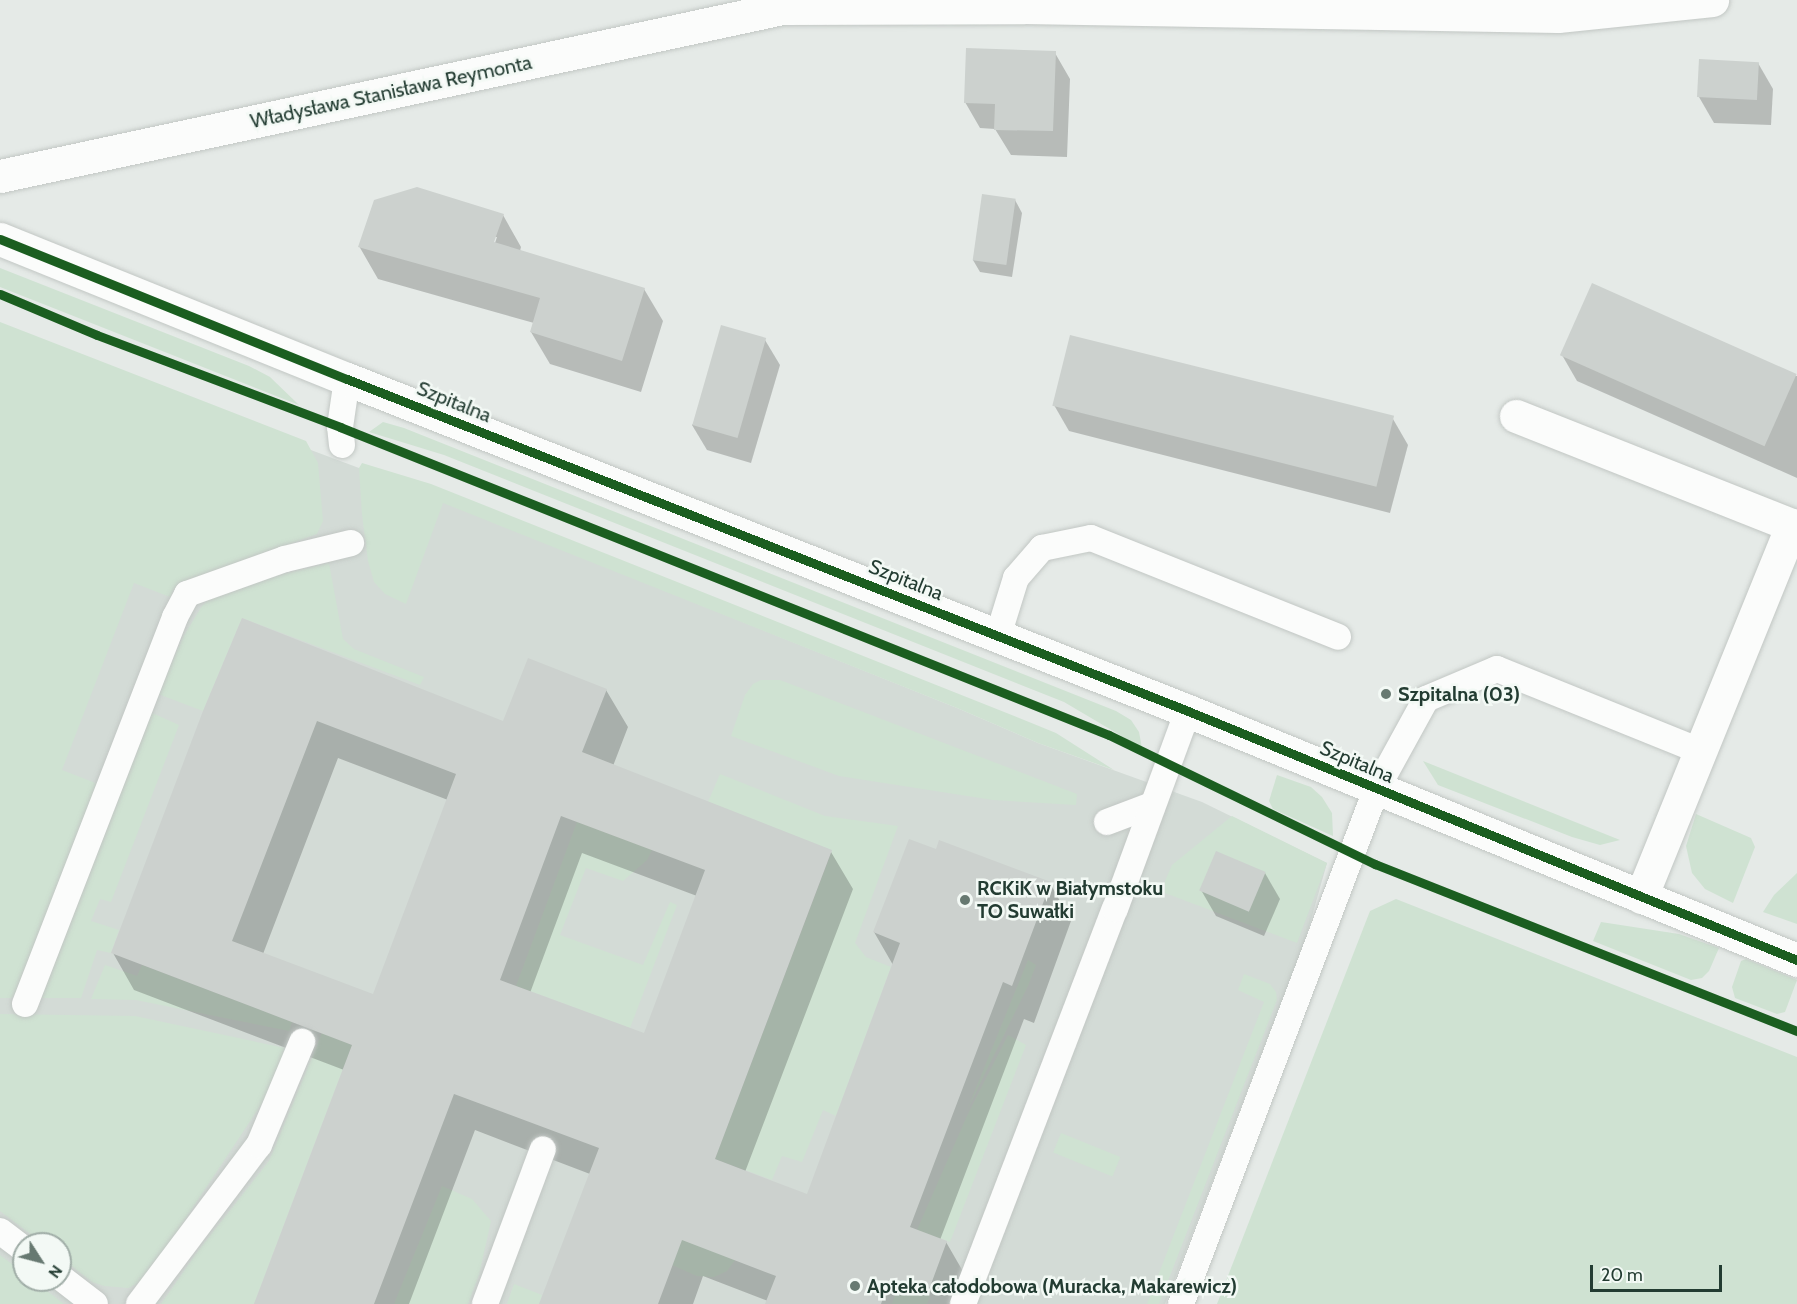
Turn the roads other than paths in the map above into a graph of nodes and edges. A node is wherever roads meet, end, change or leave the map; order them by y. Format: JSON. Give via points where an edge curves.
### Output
{"nodes":[{"id":1,"x":1712,"y":0,"type":"edge"},
{"id":2,"x":769,"y":4,"type":"edge"},
{"id":3,"x":0,"y":176,"type":"edge"},
{"id":4,"x":0,"y":239,"type":"edge"},
{"id":5,"x":347,"y":379,"type":"junction"},
{"id":6,"x":1516,"y":416,"type":"dead end"},
{"id":7,"x":342,"y":445,"type":"dead end"},
{"id":8,"x":1795,"y":526,"type":"edge"},
{"id":9,"x":351,"y":543,"type":"dead end"},
{"id":10,"x":998,"y":636,"type":"junction"},
{"id":11,"x":1338,"y":637,"type":"dead end"},
{"id":12,"x":1188,"y":711,"type":"junction"},
{"id":13,"x":1700,"y":751,"type":"junction"},
{"id":14,"x":1376,"y":790,"type":"junction"},
{"id":15,"x":1152,"y":805,"type":"junction"},
{"id":16,"x":1107,"y":822,"type":"dead end"},
{"id":17,"x":1641,"y":897,"type":"junction"},
{"id":18,"x":1797,"y":960,"type":"edge"},
{"id":19,"x":25,"y":1004,"type":"dead end"},
{"id":20,"x":302,"y":1042,"type":"dead end"},
{"id":21,"x":543,"y":1149,"type":"dead end"},
{"id":22,"x":0,"y":1231,"type":"edge"},
{"id":23,"x":12,"y":1240,"type":"edge"},
{"id":24,"x":72,"y":1286,"type":"edge"},
{"id":25,"x":95,"y":1304,"type":"edge"},
{"id":26,"x":139,"y":1304,"type":"edge"},
{"id":27,"x":485,"y":1304,"type":"edge"},
{"id":28,"x":963,"y":1304,"type":"edge"},
{"id":29,"x":1181,"y":1304,"type":"edge"}],
"edges":[{"from":1,"to":2,"type":"street","name":"Władysława Stanisława Reymonta","via":[[1558,16]]},
{"from":2,"to":3,"type":"street","name":"Władysława Stanisława Reymonta"},
{"from":4,"to":5,"type":"street","name":"Szpitalna"},
{"from":5,"to":7,"type":"lane","via":[[340,427]]},
{"from":5,"to":10,"type":"street","name":"Szpitalna"},
{"from":6,"to":8,"type":"street"},
{"from":8,"to":13,"type":"street"},
{"from":9,"to":19,"type":"lane","via":[[285,559],[187,594]]},
{"from":10,"to":11,"type":"lane","via":[[1016,578],[1042,548],[1091,538]]},
{"from":10,"to":12,"type":"street","name":"Szpitalna"},
{"from":12,"to":14,"type":"street","name":"Szpitalna"},
{"from":12,"to":15,"type":"lane"},
{"from":13,"to":14,"type":"lane","via":[[1497,669],[1426,699]]},
{"from":13,"to":17,"type":"street"},
{"from":14,"to":17,"type":"street","name":"Szpitalna"},
{"from":14,"to":29,"type":"lane"},
{"from":15,"to":16,"type":"lane"},
{"from":15,"to":28,"type":"lane"},
{"from":17,"to":18,"type":"street","name":"Szpitalna"},
{"from":20,"to":26,"type":"lane","via":[[259,1145]]},
{"from":21,"to":27,"type":"lane"},
{"from":22,"to":23,"type":"lane"},
{"from":24,"to":25,"type":"lane"}]}
